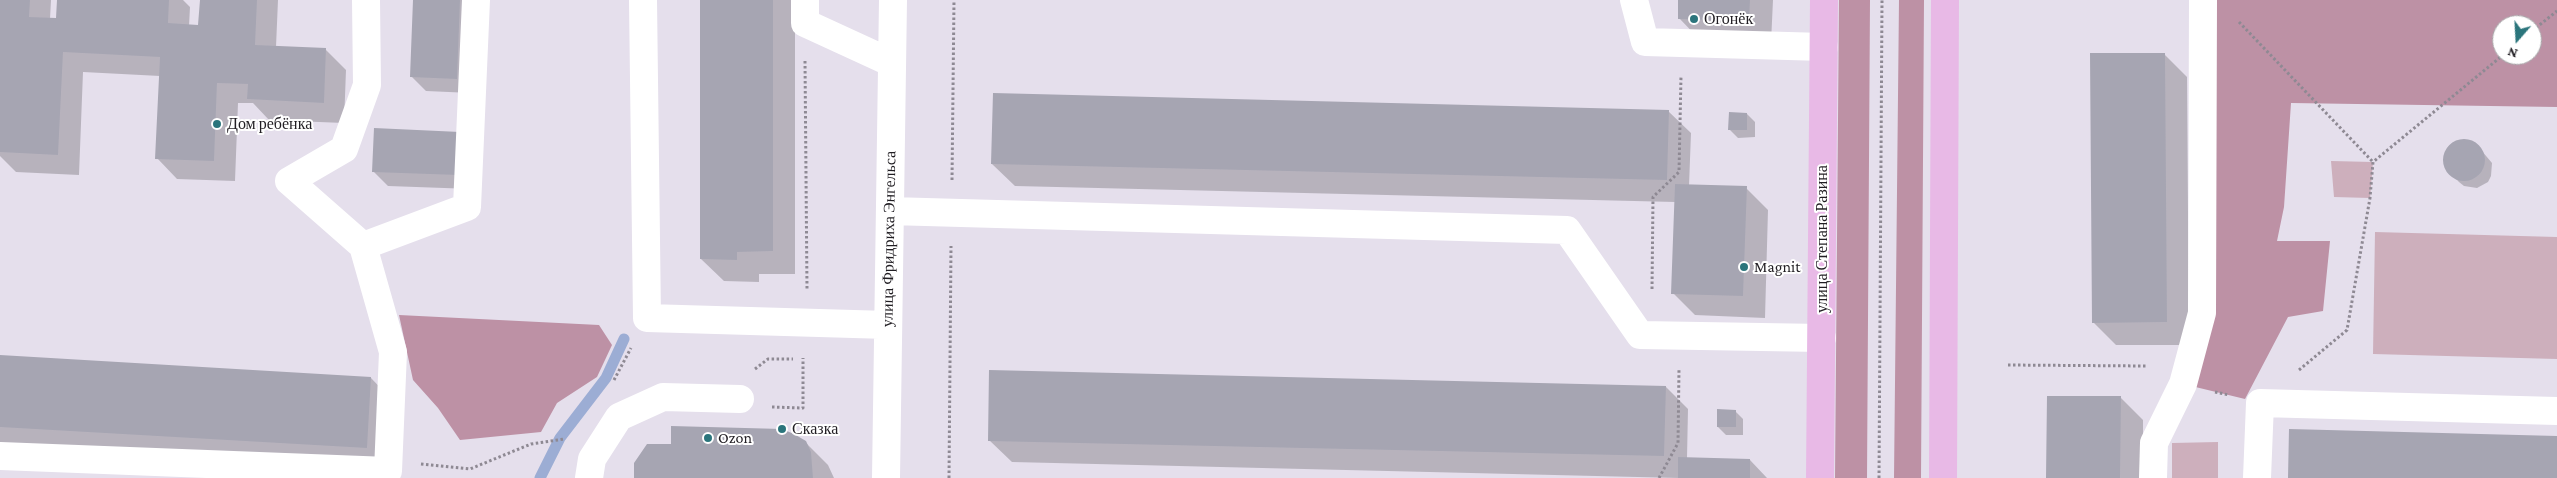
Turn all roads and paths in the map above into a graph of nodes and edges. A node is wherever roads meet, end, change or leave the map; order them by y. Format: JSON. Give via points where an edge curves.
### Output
{"nodes":[{"id":1,"x":366,"y":0,"type":"edge"},
{"id":2,"x":476,"y":0,"type":"edge"},
{"id":3,"x":643,"y":0,"type":"edge"},
{"id":4,"x":893,"y":0,"type":"edge"},
{"id":5,"x":1634,"y":0,"type":"edge"},
{"id":6,"x":1824,"y":0,"type":"edge"},
{"id":7,"x":1882,"y":0,"type":"edge"},
{"id":8,"x":1945,"y":0,"type":"edge"},
{"id":9,"x":2203,"y":0,"type":"edge"},
{"id":10,"x":2557,"y":10,"type":"edge"},
{"id":11,"x":805,"y":11,"type":"edge"},
{"id":12,"x":2238,"y":21,"type":"dead end"},
{"id":13,"x":2542,"y":23,"type":"edge"},
{"id":14,"x":1681,"y":43,"type":"junction"},
{"id":15,"x":1824,"y":47,"type":"junction"},
{"id":16,"x":892,"y":63,"type":"junction"},
{"id":17,"x":2492,"y":64,"type":"edge"},
{"id":18,"x":2373,"y":162,"type":"junction"},
{"id":19,"x":890,"y":212,"type":"junction"},
{"id":20,"x":363,"y":246,"type":"junction"},
{"id":21,"x":808,"y":322,"type":"junction"},
{"id":22,"x":888,"y":325,"type":"junction"},
{"id":23,"x":1651,"y":336,"type":"junction"},
{"id":24,"x":1680,"y":336,"type":"junction"},
{"id":25,"x":1822,"y":338,"type":"junction"},
{"id":26,"x":2008,"y":366,"type":"dead end"},
{"id":27,"x":2146,"y":366,"type":"dead end"},
{"id":28,"x":2183,"y":384,"type":"junction"},
{"id":29,"x":740,"y":399,"type":"junction"},
{"id":30,"x":2260,"y":403,"type":"junction"},
{"id":31,"x":2557,"y":411,"type":"edge"},
{"id":32,"x":570,"y":441,"type":"dead end"},
{"id":33,"x":0,"y":456,"type":"edge"},
{"id":34,"x":388,"y":471,"type":"junction"},
{"id":35,"x":295,"y":473,"type":"edge"},
{"id":36,"x":589,"y":478,"type":"edge"},
{"id":37,"x":886,"y":478,"type":"edge"},
{"id":38,"x":1660,"y":478,"type":"edge"},
{"id":39,"x":1820,"y":478,"type":"edge"},
{"id":40,"x":1879,"y":478,"type":"edge"},
{"id":41,"x":1943,"y":478,"type":"edge"},
{"id":42,"x":2153,"y":478,"type":"edge"},
{"id":43,"x":2257,"y":478,"type":"edge"}],
"edges":[{"from":1,"to":20,"type":"street","via":[[367,85],[344,149],[288,181]]},
{"from":2,"to":20,"type":"street","via":[[468,206]]},
{"from":3,"to":21,"type":"street","via":[[647,318]]},
{"from":4,"to":16,"type":"street","name":"улица Фридриха Энгельса"},
{"from":5,"to":14,"type":"street","via":[[1645,42]]},
{"from":6,"to":15,"type":"main road","name":"улица Степана Разина"},
{"from":7,"to":40,"type":"path"},
{"from":8,"to":41,"type":"main road"},
{"from":9,"to":28,"type":"street","via":[[2202,313]]},
{"from":10,"to":13,"type":"path"},
{"from":11,"to":16,"type":"street"},
{"from":11,"to":21,"type":"path"},
{"from":12,"to":18,"type":"path"},
{"from":14,"to":15,"type":"street"},
{"from":14,"to":23,"type":"path","via":[[1679,172],[1653,197]]},
{"from":15,"to":25,"type":"main road","name":"улица Степана Разина"},
{"from":16,"to":19,"type":"street","name":"улица Фридриха Энгельса"},
{"from":17,"to":18,"type":"path"},
{"from":18,"to":30,"type":"path","via":[[2370,198],[2347,330]]},
{"from":19,"to":22,"type":"street","name":"улица Фридриха Энгельса"},
{"from":19,"to":23,"type":"street","via":[[1567,230],[1640,335]]},
{"from":20,"to":34,"type":"street","via":[[393,352]]},
{"from":21,"to":22,"type":"street"},
{"from":22,"to":37,"type":"street","name":"улица Фридриха Энгельса"},
{"from":23,"to":24,"type":"street"},
{"from":24,"to":25,"type":"street"},
{"from":24,"to":38,"type":"path","via":[[1678,443]]},
{"from":25,"to":39,"type":"main road","name":"улица Степана Разина"},
{"from":26,"to":27,"type":"path"},
{"from":28,"to":30,"type":"path"},
{"from":28,"to":42,"type":"street","via":[[2154,443]]},
{"from":29,"to":29,"type":"path","via":[[741,406],[803,408],[803,359],[768,359],[740,379]]},
{"from":29,"to":36,"type":"street","via":[[663,397],[620,417],[592,459]]},
{"from":30,"to":31,"type":"street"},
{"from":30,"to":43,"type":"street"},
{"from":32,"to":34,"type":"path","via":[[560,438],[531,444],[470,469],[423,464]]},
{"from":33,"to":35,"type":"street"},
{"from":34,"to":35,"type":"street"}]}
